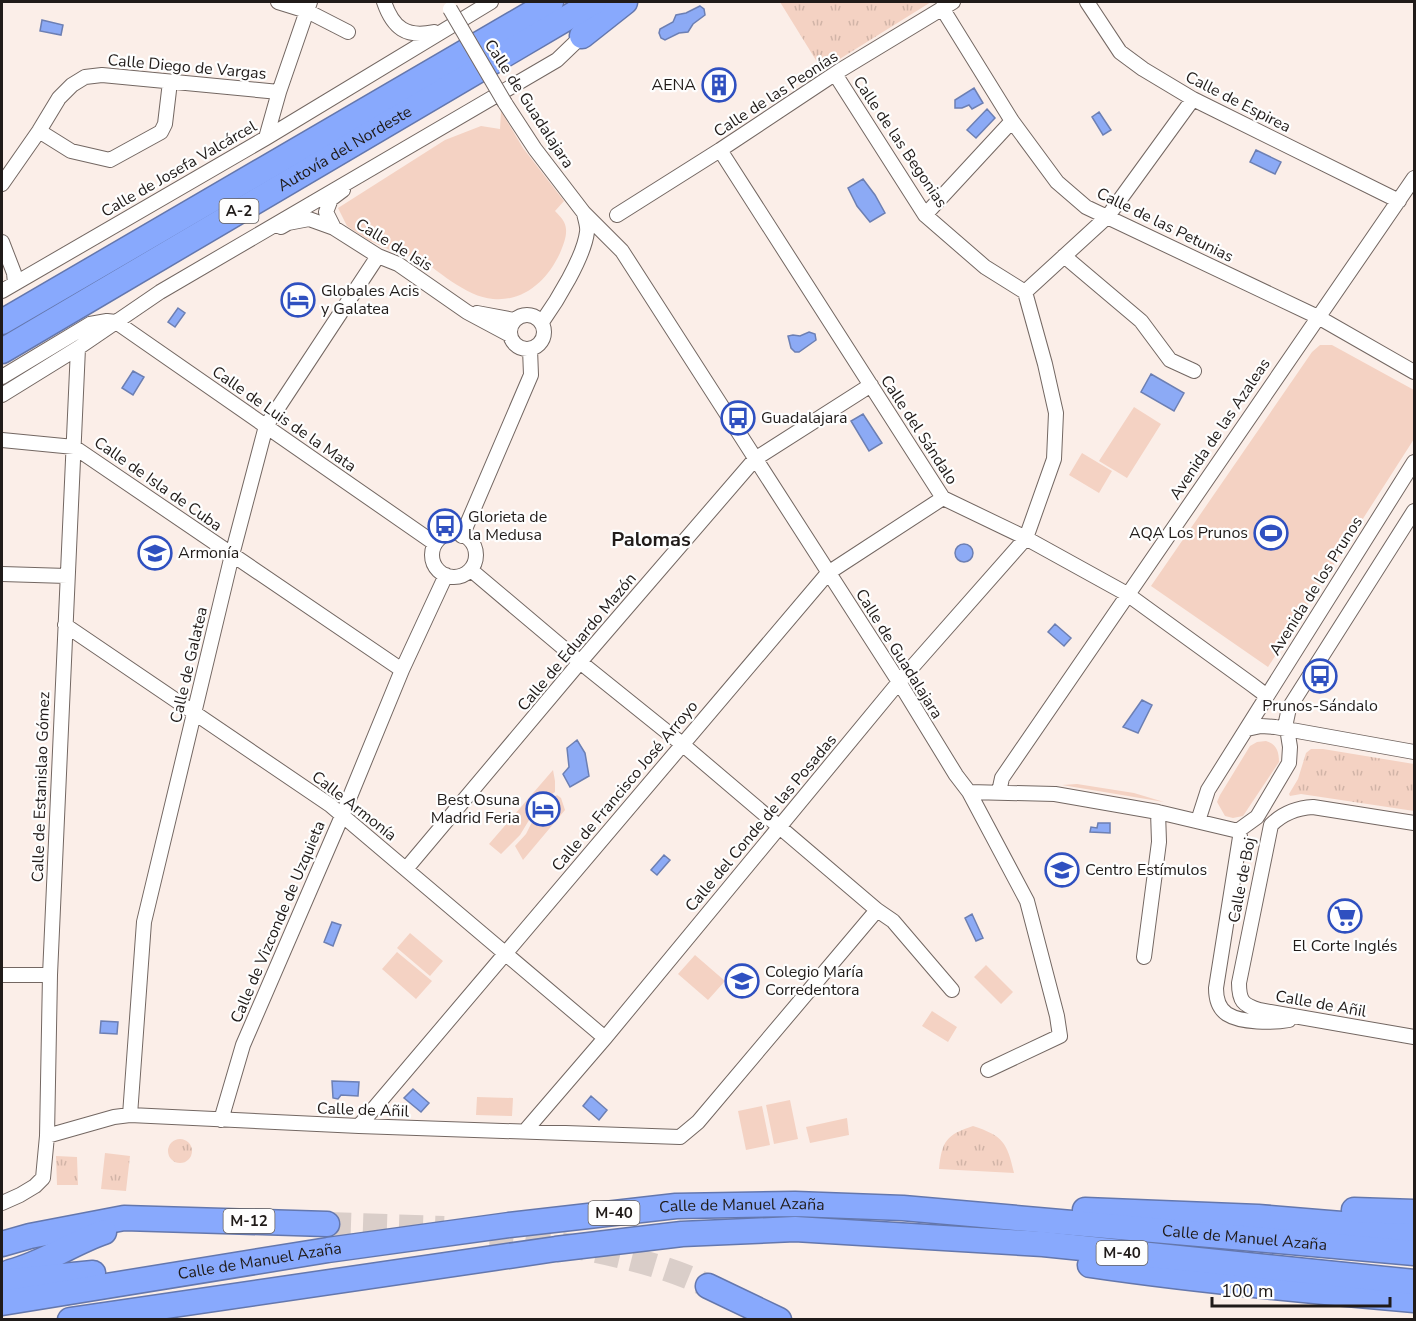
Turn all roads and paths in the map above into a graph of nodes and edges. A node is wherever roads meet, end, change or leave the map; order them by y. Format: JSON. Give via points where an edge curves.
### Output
{"nodes":[{"id":1,"x":278,"y":2,"type":"edge"},
{"id":2,"x":384,"y":2,"type":"edge"},
{"id":3,"x":491,"y":2,"type":"edge"},
{"id":4,"x":551,"y":2,"type":"edge"},
{"id":5,"x":594,"y":2,"type":"edge"},
{"id":6,"x":625,"y":2,"type":"edge"},
{"id":7,"x":1087,"y":2,"type":"edge"},
{"id":8,"x":448,"y":5,"type":"edge"},
{"id":9,"x":948,"y":5,"type":"edge"},
{"id":10,"x":308,"y":6,"type":"edge"},
{"id":11,"x":442,"y":30,"type":"junction"},
{"id":12,"x":348,"y":32,"type":"dead end"},
{"id":13,"x":582,"y":36,"type":"joint"},
{"id":14,"x":835,"y":74,"type":"junction"},
{"id":15,"x":170,"y":82,"type":"junction"},
{"id":16,"x":279,"y":92,"type":"junction"},
{"id":17,"x":1193,"y":99,"type":"junction"},
{"id":18,"x":1012,"y":121,"type":"junction"},
{"id":19,"x":39,"y":131,"type":"junction"},
{"id":20,"x":268,"y":132,"type":"junction"},
{"id":21,"x":720,"y":150,"type":"junction"},
{"id":22,"x":375,"y":166,"type":"junction"},
{"id":23,"x":1414,"y":178,"type":"edge"},
{"id":24,"x":2,"y":184,"type":"edge"},
{"id":25,"x":1399,"y":201,"type":"junction"},
{"id":26,"x":584,"y":213,"type":"junction"},
{"id":27,"x":617,"y":215,"type":"dead end"},
{"id":28,"x":925,"y":215,"type":"junction"},
{"id":29,"x":1108,"y":216,"type":"junction"},
{"id":30,"x":334,"y":228,"type":"junction"},
{"id":31,"x":2,"y":242,"type":"edge"},
{"id":32,"x":618,"y":246,"type":"junction"},
{"id":33,"x":582,"y":249,"type":"junction"},
{"id":34,"x":378,"y":256,"type":"junction"},
{"id":35,"x":1064,"y":256,"type":"junction"},
{"id":36,"x":212,"y":261,"type":"junction"},
{"id":37,"x":10,"y":279,"type":"edge"},
{"id":38,"x":2,"y":291,"type":"edge"},
{"id":39,"x":1025,"y":292,"type":"junction"},
{"id":40,"x":467,"y":312,"type":"junction"},
{"id":41,"x":1318,"y":317,"type":"junction"},
{"id":42,"x":514,"y":320,"type":"junction"},
{"id":43,"x":2,"y":322,"type":"edge"},
{"id":44,"x":116,"y":322,"type":"junction"},
{"id":45,"x":542,"y":322,"type":"junction"},
{"id":46,"x":510,"y":335,"type":"junction"},
{"id":47,"x":78,"y":348,"type":"junction"},
{"id":48,"x":530,"y":349,"type":"junction"},
{"id":49,"x":2,"y":351,"type":"edge"},
{"id":50,"x":1194,"y":371,"type":"dead end"},
{"id":51,"x":1414,"y":372,"type":"edge"},
{"id":52,"x":2,"y":377,"type":"edge"},
{"id":53,"x":871,"y":385,"type":"junction"},
{"id":54,"x":2,"y":395,"type":"edge"},
{"id":55,"x":266,"y":426,"type":"junction"},
{"id":56,"x":2,"y":440,"type":"edge"},
{"id":57,"x":74,"y":447,"type":"junction"},
{"id":58,"x":755,"y":459,"type":"junction"},
{"id":59,"x":1414,"y":462,"type":"edge"},
{"id":60,"x":943,"y":498,"type":"junction"},
{"id":61,"x":1414,"y":511,"type":"edge"},
{"id":62,"x":462,"y":536,"type":"junction"},
{"id":63,"x":1026,"y":538,"type":"junction"},
{"id":64,"x":434,"y":543,"type":"junction"},
{"id":65,"x":232,"y":555,"type":"junction"},
{"id":66,"x":471,"y":570,"type":"junction"},
{"id":67,"x":828,"y":573,"type":"junction"},
{"id":68,"x":2,"y":574,"type":"edge"},
{"id":69,"x":446,"y":575,"type":"junction"},
{"id":70,"x":67,"y":576,"type":"junction"},
{"id":71,"x":1127,"y":594,"type":"junction"},
{"id":72,"x":65,"y":625,"type":"junction"},
{"id":73,"x":580,"y":662,"type":"junction"},
{"id":74,"x":402,"y":670,"type":"junction"},
{"id":75,"x":899,"y":682,"type":"junction"},
{"id":76,"x":1265,"y":699,"type":"junction"},
{"id":77,"x":195,"y":714,"type":"junction"},
{"id":78,"x":1246,"y":729,"type":"junction"},
{"id":79,"x":1286,"y":730,"type":"junction"},
{"id":80,"x":682,"y":744,"type":"junction"},
{"id":81,"x":1414,"y":752,"type":"edge"},
{"id":82,"x":969,"y":792,"type":"junction"},
{"id":83,"x":999,"y":792,"type":"junction"},
{"id":84,"x":1158,"y":812,"type":"junction"},
{"id":85,"x":342,"y":816,"type":"junction"},
{"id":86,"x":1198,"y":821,"type":"junction"},
{"id":87,"x":1414,"y":823,"type":"edge"},
{"id":88,"x":780,"y":826,"type":"junction"},
{"id":89,"x":1239,"y":830,"type":"junction"},
{"id":90,"x":406,"y":869,"type":"junction"},
{"id":91,"x":878,"y":910,"type":"junction"},
{"id":92,"x":505,"y":953,"type":"junction"},
{"id":93,"x":1144,"y":957,"type":"dead end"},
{"id":94,"x":1219,"y":974,"type":"junction"},
{"id":95,"x":2,"y":975,"type":"edge"},
{"id":96,"x":50,"y":975,"type":"junction"},
{"id":97,"x":1239,"y":983,"type":"junction"},
{"id":98,"x":952,"y":990,"type":"dead end"},
{"id":99,"x":1300,"y":1019,"type":"junction"},
{"id":100,"x":1414,"y":1037,"type":"edge"},
{"id":101,"x":605,"y":1038,"type":"junction"},
{"id":102,"x":988,"y":1070,"type":"dead end"},
{"id":103,"x":130,"y":1115,"type":"junction"},
{"id":104,"x":221,"y":1120,"type":"junction"},
{"id":105,"x":359,"y":1126,"type":"junction"},
{"id":106,"x":525,"y":1131,"type":"junction"},
{"id":107,"x":46,"y":1136,"type":"junction"},
{"id":108,"x":2,"y":1203,"type":"edge"},
{"id":109,"x":903,"y":1208,"type":"junction"},
{"id":110,"x":1136,"y":1211,"type":"junction"},
{"id":111,"x":1414,"y":1212,"type":"edge"},
{"id":112,"x":171,"y":1218,"type":"junction"},
{"id":113,"x":327,"y":1224,"type":"tunnel mouth"},
{"id":114,"x":829,"y":1230,"type":"junction"},
{"id":115,"x":1414,"y":1230,"type":"edge"},
{"id":116,"x":2,"y":1245,"type":"edge"},
{"id":117,"x":556,"y":1248,"type":"junction"},
{"id":118,"x":328,"y":1250,"type":"junction"},
{"id":119,"x":1414,"y":1253,"type":"edge"},
{"id":120,"x":2,"y":1274,"type":"edge"},
{"id":121,"x":2,"y":1282,"type":"edge"},
{"id":122,"x":1414,"y":1282,"type":"edge"},
{"id":123,"x":708,"y":1286,"type":"tunnel mouth"},
{"id":124,"x":1414,"y":1300,"type":"edge"},
{"id":125,"x":2,"y":1303,"type":"edge"},
{"id":126,"x":70,"y":1320,"type":"edge"},
{"id":127,"x":164,"y":1320,"type":"edge"},
{"id":128,"x":779,"y":1320,"type":"edge"}],
"edges":[{"from":1,"to":10,"type":"street"},
{"from":2,"to":11,"type":"street","via":[[395,24],[406,32],[420,35]]},
{"from":3,"to":11,"type":"street","name":"Calle de Josefa Valcárcel"},
{"from":4,"to":43,"type":"highway","name":"Autovía del Nordeste","number":"A-2"},
{"from":5,"to":49,"type":"highway","name":"Autovía del Nordeste","number":"A-2"},
{"from":6,"to":13,"type":"highway"},
{"from":7,"to":17,"type":"street","name":"Calle de Espirea","via":[[1120,52]]},
{"from":8,"to":26,"type":"street","name":"Calle de Guadalajara","bridge":true,"via":[[535,149]]},
{"from":9,"to":14,"type":"street","name":"Calle de las Peonías"},
{"from":9,"to":18,"type":"street","name":"Calle de las Petunias"},
{"from":10,"to":12,"type":"street"},
{"from":10,"to":16,"type":"street"},
{"from":11,"to":20,"type":"street","name":"Calle de Josefa Valcárcel","via":[[371,74],[328,91]]},
{"from":13,"to":22,"type":"street","via":[[557,60]]},
{"from":14,"to":21,"type":"street","name":"Calle de las Peonías"},
{"from":14,"to":28,"type":"street","name":"Calle de las Begonias"},
{"from":15,"to":16,"type":"street","name":"Calle Diego de Vargas"},
{"from":15,"to":19,"type":"street","name":"Calle Diego de Vargas","via":[[85,77],[60,98]]},
{"from":15,"to":19,"type":"street","via":[[161,132],[110,160],[71,151]]},
{"from":16,"to":20,"type":"street"},
{"from":17,"to":25,"type":"street","name":"Calle de Espirea"},
{"from":17,"to":29,"type":"street"},
{"from":18,"to":28,"type":"street"},
{"from":18,"to":29,"type":"street","name":"Calle de las Petunias","via":[[1057,182],[1086,207]]},
{"from":19,"to":24,"type":"street","name":"Calle Diego de Vargas"},
{"from":20,"to":37,"type":"street","name":"Calle de Josefa Valcárcel"},
{"from":21,"to":27,"type":"street","name":"Calle de las Peonías"},
{"from":21,"to":53,"type":"street","name":"Calle del Sándalo"},
{"from":22,"to":30,"type":"street","name":"Calle de Isis","via":[[331,200],[327,212]]},
{"from":22,"to":36,"type":"street"},
{"from":23,"to":25,"type":"street","name":"Avenida de las Azaleas"},
{"from":25,"to":41,"type":"street","name":"Avenida de las Azaleas"},
{"from":26,"to":32,"type":"street","name":"Calle de Guadalajara"},
{"from":26,"to":33,"type":"street","via":[[588,230]]},
{"from":28,"to":39,"type":"street","name":"Calle de las Begonias","via":[[985,267]]},
{"from":29,"to":35,"type":"street"},
{"from":29,"to":41,"type":"street","name":"Calle de las Petunias"},
{"from":30,"to":34,"type":"street","name":"Calle de Isis"},
{"from":30,"to":36,"type":"street","name":"Calle de Isis","via":[[309,219],[288,223]]},
{"from":31,"to":37,"type":"street"},
{"from":32,"to":33,"type":"street","via":[[602,241]]},
{"from":32,"to":58,"type":"street","name":"Calle de Guadalajara"},
{"from":33,"to":45,"type":"street"},
{"from":34,"to":40,"type":"street","name":"Calle de Isis","via":[[398,264]]},
{"from":34,"to":55,"type":"street","name":"Calle de Galatea"},
{"from":35,"to":39,"type":"street"},
{"from":35,"to":50,"type":"street","via":[[1142,321],[1170,360]]},
{"from":36,"to":44,"type":"street"},
{"from":37,"to":38,"type":"street","name":"Calle de Josefa Valcárcel"},
{"from":39,"to":63,"type":"street","via":[[1056,413],[1054,459]]},
{"from":40,"to":42,"type":"street","name":"Calle de Isis"},
{"from":40,"to":46,"type":"street","name":"Calle de Isis"},
{"from":41,"to":51,"type":"street","name":"Calle de las Petunias"},
{"from":41,"to":71,"type":"street","name":"Avenida de las Azaleas"},
{"from":42,"to":45,"type":"street","via":[[523,314],[534,315]]},
{"from":42,"to":46,"type":"street"},
{"from":44,"to":47,"type":"street"},
{"from":44,"to":52,"type":"street","via":[[90,324]]},
{"from":44,"to":55,"type":"street","name":"Calle de Luis de la Mata"},
{"from":45,"to":48,"type":"street","via":[[543,339]]},
{"from":46,"to":48,"type":"street","via":[[513,343]]},
{"from":47,"to":54,"type":"street"},
{"from":47,"to":57,"type":"street","name":"Calle de Estanislao Gómez"},
{"from":48,"to":62,"type":"street","via":[[531,375]]},
{"from":53,"to":58,"type":"street","name":"Calle de Eduardo Mazón"},
{"from":53,"to":60,"type":"street","name":"Calle del Sándalo"},
{"from":55,"to":64,"type":"street","name":"Calle de Luis de la Mata"},
{"from":55,"to":65,"type":"street","name":"Calle de Galatea"},
{"from":56,"to":57,"type":"street","name":"Calle de Isla de Cuba"},
{"from":57,"to":65,"type":"street","name":"Calle de Isla de Cuba"},
{"from":57,"to":70,"type":"street","name":"Calle de Estanislao Gómez"},
{"from":58,"to":67,"type":"street","name":"Calle de Guadalajara"},
{"from":58,"to":73,"type":"street","name":"Calle de Eduardo Mazón"},
{"from":59,"to":76,"type":"street","name":"Avenida de los Prunos"},
{"from":60,"to":63,"type":"street","name":"Calle del Sándalo"},
{"from":60,"to":67,"type":"street","name":"Calle de Francisco José Arroyo"},
{"from":61,"to":79,"type":"street","via":[[1289,708]]},
{"from":62,"to":64,"type":"street","via":[[448,534]]},
{"from":62,"to":66,"type":"street","via":[[476,549]]},
{"from":63,"to":71,"type":"street","name":"Calle del Sándalo"},
{"from":63,"to":75,"type":"street","name":"Calle del Conde de las Posadas"},
{"from":64,"to":69,"type":"street","via":[[433,562]]},
{"from":65,"to":74,"type":"street","name":"Calle de Isla de Cuba"},
{"from":65,"to":77,"type":"street","name":"Calle de Galatea"},
{"from":66,"to":69,"type":"street","via":[[464,575]]},
{"from":66,"to":73,"type":"street"},
{"from":67,"to":75,"type":"street","name":"Calle de Guadalajara"},
{"from":67,"to":80,"type":"street","name":"Calle de Francisco José Arroyo"},
{"from":68,"to":70,"type":"street"},
{"from":69,"to":74,"type":"street","name":"Calle de Vizconde de Uzquieta"},
{"from":70,"to":72,"type":"street","name":"Calle de Estanislao Gómez"},
{"from":71,"to":76,"type":"street","name":"Calle del Sándalo","via":[[1259,690]]},
{"from":71,"to":83,"type":"street","name":"Avenida de las Azaleas","via":[[1002,778]]},
{"from":72,"to":77,"type":"street","name":"Calle Armonía"},
{"from":72,"to":96,"type":"street","name":"Calle de Estanislao Gómez"},
{"from":73,"to":80,"type":"street"},
{"from":73,"to":90,"type":"street","name":"Calle de Eduardo Mazón"},
{"from":74,"to":85,"type":"street","name":"Calle de Vizconde de Uzquieta"},
{"from":75,"to":82,"type":"street","name":"Calle de Guadalajara"},
{"from":75,"to":88,"type":"street","name":"Calle del Conde de las Posadas"},
{"from":76,"to":78,"type":"street","name":"Avenida de los Prunos"},
{"from":77,"to":85,"type":"street","name":"Calle Armonía"},
{"from":77,"to":103,"type":"street","name":"Calle de Galatea","via":[[144,922]]},
{"from":78,"to":79,"type":"street","via":[[1261,726]]},
{"from":78,"to":86,"type":"street","name":"Avenida de los Prunos","via":[[1208,790]]},
{"from":79,"to":81,"type":"street"},
{"from":79,"to":89,"type":"street","via":[[1289,763],[1257,817]]},
{"from":80,"to":88,"type":"street"},
{"from":80,"to":92,"type":"street","name":"Calle de Francisco José Arroyo"},
{"from":82,"to":83,"type":"street"},
{"from":82,"to":102,"type":"street","name":"Calle de Guadalajara","via":[[1027,901],[1060,1036]]},
{"from":83,"to":84,"type":"street","via":[[1055,794]]},
{"from":84,"to":86,"type":"street"},
{"from":84,"to":93,"type":"street","via":[[1159,842]]},
{"from":85,"to":90,"type":"street","name":"Calle Armonía"},
{"from":85,"to":104,"type":"street","name":"Calle de Vizconde de Uzquieta","via":[[243,1045]]},
{"from":86,"to":89,"type":"street"},
{"from":87,"to":97,"type":"street","name":"Calle de Boj","via":[[1313,807],[1277,818],[1268,831]]},
{"from":88,"to":91,"type":"street"},
{"from":88,"to":101,"type":"street","name":"Calle del Conde de las Posadas"},
{"from":89,"to":94,"type":"street"},
{"from":90,"to":92,"type":"street","name":"Calle Armonía"},
{"from":91,"to":98,"type":"street","via":[[893,921]]},
{"from":91,"to":106,"type":"street","name":"Calle de Añil","via":[[698,1122],[680,1137]]},
{"from":92,"to":101,"type":"street","name":"Calle Armonía"},
{"from":92,"to":105,"type":"street","name":"Calle de Francisco José Arroyo"},
{"from":94,"to":97,"type":"street","via":[[1224,990],[1232,991]]},
{"from":94,"to":99,"type":"street","via":[[1216,996],[1227,1014],[1268,1023]]},
{"from":95,"to":96,"type":"street"},
{"from":96,"to":107,"type":"street","name":"Calle de Estanislao Gómez"},
{"from":97,"to":99,"type":"street","name":"Calle de Añil","via":[[1239,994],[1246,1006]]},
{"from":99,"to":100,"type":"street","name":"Calle de Añil"},
{"from":101,"to":106,"type":"street","name":"Calle del Conde de las Posadas"},
{"from":103,"to":104,"type":"street","name":"Calle de Añil"},
{"from":103,"to":107,"type":"street","name":"Calle de Añil"},
{"from":104,"to":105,"type":"street","name":"Calle de Añil"},
{"from":105,"to":106,"type":"street","name":"Calle de Añil"},
{"from":107,"to":108,"type":"street","name":"Calle de Estanislao Gómez","via":[[43,1178]]},
{"from":109,"to":110,"type":"highway"},
{"from":109,"to":118,"type":"highway","name":"Calle de Manuel Azaña","number":"M-40","via":[[795,1204],[676,1206]]},
{"from":109,"to":119,"type":"highway","name":"Calle de Manuel Azaña","number":"M-40"},
{"from":110,"to":111,"type":"highway","via":[[1273,1208]]},
{"from":110,"to":115,"type":"highway"},
{"from":112,"to":113,"type":"highway","number":"M-12"},
{"from":112,"to":116,"type":"highway","via":[[124,1218]]},
{"from":112,"to":120,"type":"highway","via":[[115,1228]]},
{"from":114,"to":117,"type":"highway","name":"Calle de Manuel Azaña","number":"M-40","via":[[682,1234]]},
{"from":114,"to":122,"type":"highway","name":"Calle de Manuel Azaña","number":"M-40","via":[[1043,1244]]},
{"from":114,"to":124,"type":"highway","via":[[1166,1276]]},
{"from":117,"to":126,"type":"highway","name":"Calle de Manuel Azaña","number":"M-40"},
{"from":117,"to":127,"type":"highway"},
{"from":118,"to":121,"type":"highway"},
{"from":118,"to":125,"type":"highway","name":"Calle de Manuel Azaña","number":"M-40"},
{"from":123,"to":128,"type":"highway"}]}
